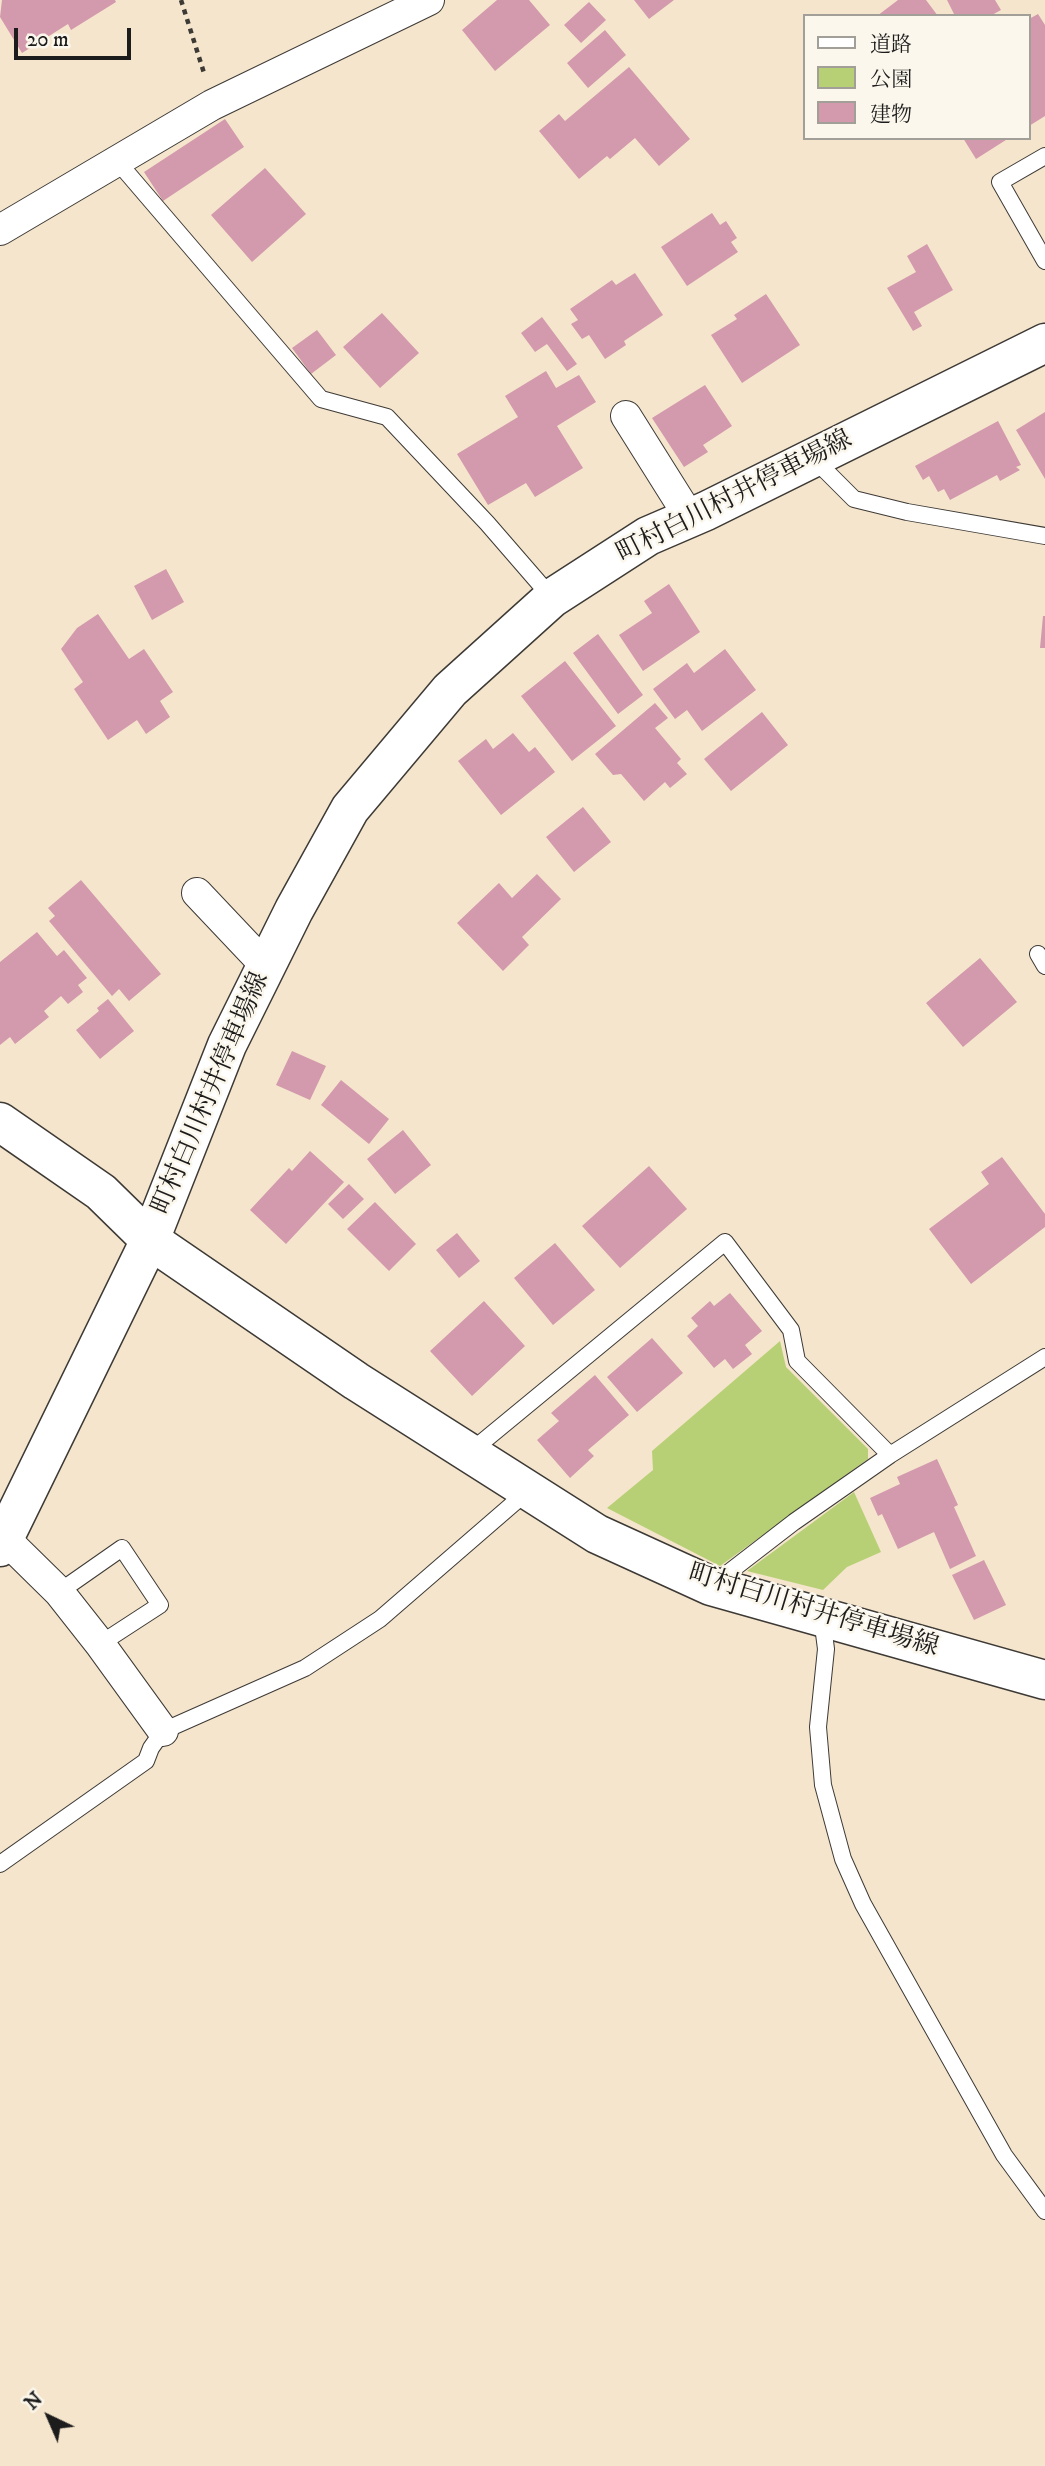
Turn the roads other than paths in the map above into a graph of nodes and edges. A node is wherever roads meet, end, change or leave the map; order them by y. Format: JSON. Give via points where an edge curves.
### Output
{"nodes":[{"id":1,"x":429,"y":0,"type":"edge"},
{"id":2,"x":1045,"y":156,"type":"edge"},
{"id":3,"x":117,"y":162,"type":"junction"},
{"id":4,"x":0,"y":230,"type":"edge"},
{"id":5,"x":1045,"y":261,"type":"edge"},
{"id":6,"x":1045,"y":343,"type":"edge"},
{"id":7,"x":626,"y":416,"type":"dead end"},
{"id":8,"x":813,"y":458,"type":"junction"},
{"id":9,"x":690,"y":518,"type":"junction"},
{"id":10,"x":1045,"y":536,"type":"edge"},
{"id":11,"x":552,"y":597,"type":"junction"},
{"id":12,"x":197,"y":893,"type":"dead end"},
{"id":13,"x":267,"y":966,"type":"junction"},
{"id":14,"x":0,"y":1122,"type":"edge"},
{"id":15,"x":150,"y":1240,"type":"junction"},
{"id":16,"x":1045,"y":1357,"type":"edge"},
{"id":17,"x":469,"y":1453,"type":"junction"},
{"id":18,"x":890,"y":1455,"type":"junction"},
{"id":19,"x":529,"y":1490,"type":"junction"},
{"id":20,"x":1,"y":1539,"type":"edge"},
{"id":21,"x":711,"y":1586,"type":"junction"},
{"id":22,"x":58,"y":1592,"type":"junction"},
{"id":23,"x":822,"y":1618,"type":"junction"},
{"id":24,"x":100,"y":1644,"type":"junction"},
{"id":25,"x":1045,"y":1679,"type":"edge"},
{"id":26,"x":163,"y":1731,"type":"junction"},
{"id":27,"x":0,"y":1864,"type":"edge"},
{"id":28,"x":1045,"y":2211,"type":"edge"}],
"edges":[{"from":1,"to":3,"type":"street","via":[[214,105]]},
{"from":2,"to":5,"type":"lane","via":[[1000,182]]},
{"from":3,"to":4,"type":"street"},
{"from":3,"to":11,"type":"lane","via":[[321,399],[387,417]]},
{"from":6,"to":8,"type":"main road","name":"町村白川村井停車場線"},
{"from":7,"to":9,"type":"street"},
{"from":8,"to":9,"type":"main road","name":"町村白川村井停車場線"},
{"from":8,"to":10,"type":"lane","via":[[854,499]]},
{"from":9,"to":11,"type":"main road","name":"町村白川村井停車場線","via":[[648,536]]},
{"from":11,"to":13,"type":"main road","name":"町村白川村井停車場線","via":[[450,690],[351,809]]},
{"from":12,"to":13,"type":"street"},
{"from":13,"to":15,"type":"main road","name":"町村白川村井停車場線","via":[[227,1045]]},
{"from":14,"to":15,"type":"main road","via":[[101,1192]]},
{"from":15,"to":17,"type":"main road","name":"町村白川村井停車場線"},
{"from":15,"to":20,"type":"main road"},
{"from":16,"to":18,"type":"lane"},
{"from":17,"to":18,"type":"lane","via":[[725,1242],[791,1330],[796,1361]]},
{"from":17,"to":19,"type":"main road","name":"町村白川村井停車場線"},
{"from":18,"to":21,"type":"lane"},
{"from":19,"to":21,"type":"main road","name":"町村白川村井停車場線","via":[[597,1534]]},
{"from":19,"to":26,"type":"lane","via":[[380,1619],[305,1668]]},
{"from":20,"to":22,"type":"street"},
{"from":21,"to":23,"type":"main road","name":"町村白川村井停車場線"},
{"from":22,"to":24,"type":"street"},
{"from":22,"to":24,"type":"lane","via":[[122,1548],[160,1605]]},
{"from":23,"to":25,"type":"main road","name":"町村白川村井停車場線"},
{"from":23,"to":28,"type":"lane","via":[[826,1649],[818,1727],[823,1785],[843,1858],[863,1904],[1004,2155]]},
{"from":24,"to":26,"type":"street"},
{"from":26,"to":27,"type":"lane","via":[[146,1761]]}]}
